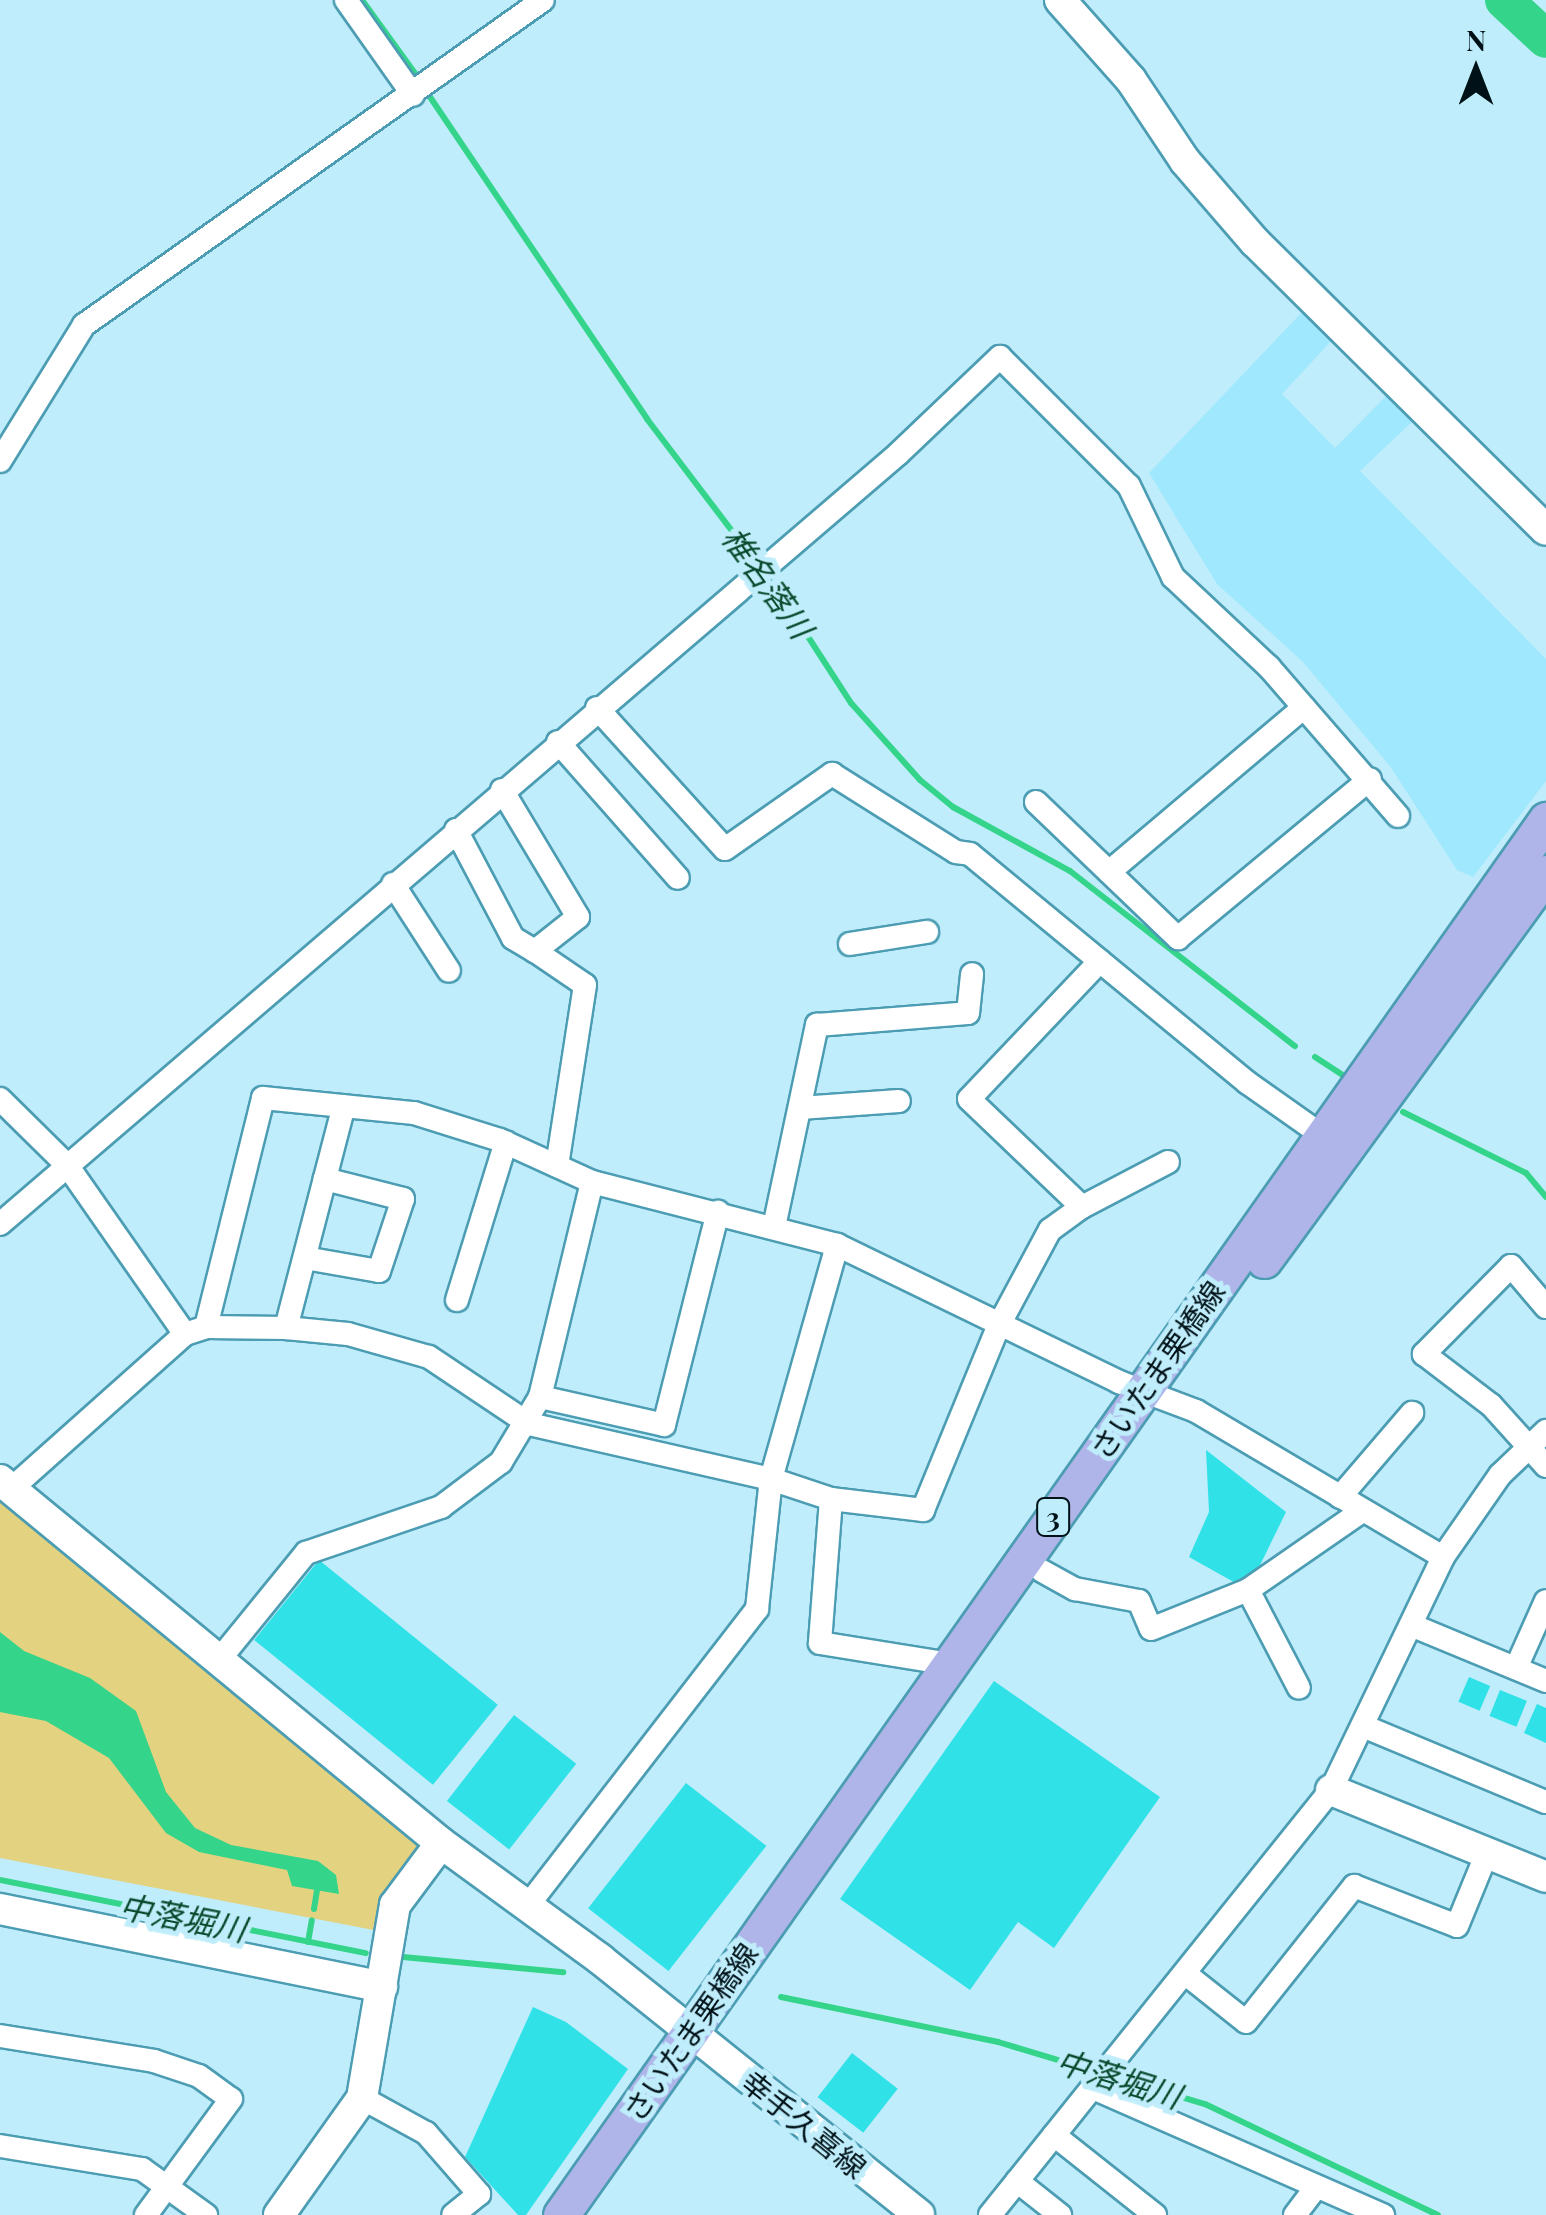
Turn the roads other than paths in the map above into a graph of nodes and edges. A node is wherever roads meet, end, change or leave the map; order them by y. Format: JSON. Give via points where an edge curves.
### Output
{"nodes":[{"id":1,"x":346,"y":0,"type":"edge"},
{"id":2,"x":543,"y":0,"type":"edge"},
{"id":3,"x":1072,"y":5,"type":"edge"},
{"id":4,"x":413,"y":95,"type":"junction"},
{"id":5,"x":0,"y":460,"type":"edge"},
{"id":6,"x":1546,"y":530,"type":"edge"},
{"id":7,"x":597,"y":708,"type":"junction"},
{"id":8,"x":1304,"y":708,"type":"junction"},
{"id":9,"x":558,"y":742,"type":"junction"},
{"id":10,"x":1370,"y":778,"type":"junction"},
{"id":11,"x":502,"y":790,"type":"junction"},
{"id":12,"x":1036,"y":802,"type":"dead end"},
{"id":13,"x":1398,"y":816,"type":"dead end"},
{"id":14,"x":1546,"y":820,"type":"edge"},
{"id":15,"x":456,"y":830,"type":"junction"},
{"id":16,"x":1110,"y":872,"type":"junction"},
{"id":17,"x":1546,"y":873,"type":"edge"},
{"id":18,"x":678,"y":878,"type":"dead end"},
{"id":19,"x":393,"y":884,"type":"junction"},
{"id":20,"x":927,"y":932,"type":"dead end"},
{"id":21,"x":850,"y":944,"type":"dead end"},
{"id":22,"x":535,"y":952,"type":"junction"},
{"id":23,"x":1100,"y":961,"type":"junction"},
{"id":24,"x":449,"y":970,"type":"dead end"},
{"id":25,"x":972,"y":974,"type":"dead end"},
{"id":26,"x":0,"y":1100,"type":"edge"},
{"id":27,"x":899,"y":1101,"type":"dead end"},
{"id":28,"x":344,"y":1106,"type":"junction"},
{"id":29,"x":800,"y":1108,"type":"junction"},
{"id":30,"x":1322,"y":1136,"type":"junction"},
{"id":31,"x":506,"y":1142,"type":"junction"},
{"id":32,"x":1168,"y":1162,"type":"dead end"},
{"id":33,"x":67,"y":1165,"type":"junction"},
{"id":34,"x":557,"y":1166,"type":"junction"},
{"id":35,"x":325,"y":1179,"type":"junction"},
{"id":36,"x":592,"y":1182,"type":"junction"},
{"id":37,"x":1082,"y":1207,"type":"junction"},
{"id":38,"x":718,"y":1212,"type":"junction"},
{"id":39,"x":0,"y":1224,"type":"edge"},
{"id":40,"x":774,"y":1228,"type":"junction"},
{"id":41,"x":838,"y":1245,"type":"junction"},
{"id":42,"x":304,"y":1258,"type":"junction"},
{"id":43,"x":457,"y":1300,"type":"dead end"},
{"id":44,"x":1546,"y":1307,"type":"edge"},
{"id":45,"x":999,"y":1326,"type":"junction"},
{"id":46,"x":286,"y":1328,"type":"junction"},
{"id":47,"x":196,"y":1331,"type":"junction"},
{"id":48,"x":1153,"y":1395,"type":"junction"},
{"id":49,"x":540,"y":1397,"type":"junction"},
{"id":50,"x":1412,"y":1413,"type":"dead end"},
{"id":51,"x":530,"y":1424,"type":"junction"},
{"id":52,"x":1537,"y":1438,"type":"edge"},
{"id":53,"x":1546,"y":1466,"type":"edge"},
{"id":54,"x":771,"y":1478,"type":"junction"},
{"id":55,"x":6,"y":1484,"type":"edge"},
{"id":56,"x":1340,"y":1496,"type":"junction"},
{"id":57,"x":831,"y":1499,"type":"junction"},
{"id":58,"x":1358,"y":1512,"type":"junction"},
{"id":59,"x":1443,"y":1557,"type":"junction"},
{"id":60,"x":1042,"y":1570,"type":"junction"},
{"id":61,"x":1248,"y":1590,"type":"junction"},
{"id":62,"x":1546,"y":1601,"type":"edge"},
{"id":63,"x":1411,"y":1625,"type":"junction"},
{"id":64,"x":219,"y":1660,"type":"junction"},
{"id":65,"x":950,"y":1664,"type":"junction"},
{"id":66,"x":1516,"y":1668,"type":"junction"},
{"id":67,"x":1546,"y":1681,"type":"edge"},
{"id":68,"x":1298,"y":1688,"type":"dead end"},
{"id":69,"x":1363,"y":1726,"type":"junction"},
{"id":70,"x":1331,"y":1790,"type":"junction"},
{"id":71,"x":1546,"y":1802,"type":"edge"},
{"id":72,"x":441,"y":1844,"type":"junction"},
{"id":73,"x":1487,"y":1853,"type":"junction"},
{"id":74,"x":1546,"y":1877,"type":"edge"},
{"id":75,"x":529,"y":1904,"type":"junction"},
{"id":76,"x":0,"y":1910,"type":"edge"},
{"id":77,"x":1187,"y":1975,"type":"junction"},
{"id":78,"x":382,"y":1988,"type":"junction"},
{"id":79,"x":0,"y":2036,"type":"edge"},
{"id":80,"x":699,"y":2038,"type":"junction"},
{"id":81,"x":1093,"y":2088,"type":"junction"},
{"id":82,"x":362,"y":2098,"type":"junction"},
{"id":83,"x":1054,"y":2136,"type":"junction"},
{"id":84,"x":0,"y":2146,"type":"edge"},
{"id":85,"x":1017,"y":2180,"type":"junction"},
{"id":86,"x":170,"y":2186,"type":"junction"},
{"id":87,"x":1316,"y":2187,"type":"junction"},
{"id":88,"x":146,"y":2215,"type":"edge"},
{"id":89,"x":206,"y":2215,"type":"edge"},
{"id":90,"x":279,"y":2215,"type":"edge"},
{"id":91,"x":453,"y":2215,"type":"edge"},
{"id":92,"x":561,"y":2215,"type":"edge"},
{"id":93,"x":586,"y":2215,"type":"edge"},
{"id":94,"x":919,"y":2215,"type":"edge"},
{"id":95,"x":990,"y":2215,"type":"edge"},
{"id":96,"x":1060,"y":2215,"type":"edge"},
{"id":97,"x":1154,"y":2215,"type":"edge"},
{"id":98,"x":1295,"y":2215,"type":"edge"},
{"id":99,"x":1383,"y":2215,"type":"edge"}],
"edges":[{"from":1,"to":4,"type":"street"},
{"from":2,"to":4,"type":"street"},
{"from":3,"to":6,"type":"street","via":[[1256,242]]},
{"from":4,"to":5,"type":"street","via":[[84,325]]},
{"from":7,"to":8,"type":"street","via":[[898,454],[1000,357],[1129,486],[1174,576]]},
{"from":7,"to":9,"type":"street"},
{"from":7,"to":23,"type":"street","via":[[725,850],[832,774],[970,854]]},
{"from":8,"to":10,"type":"street"},
{"from":8,"to":16,"type":"street"},
{"from":9,"to":11,"type":"street"},
{"from":9,"to":18,"type":"street"},
{"from":10,"to":13,"type":"street"},
{"from":10,"to":16,"type":"street","via":[[1178,938]]},
{"from":11,"to":15,"type":"street"},
{"from":11,"to":22,"type":"street","via":[[578,918]]},
{"from":12,"to":16,"type":"street"},
{"from":14,"to":30,"type":"main road","name":"さいたま栗橋線","number":"3"},
{"from":15,"to":19,"type":"street"},
{"from":15,"to":22,"type":"street","via":[[514,938]]},
{"from":17,"to":48,"type":"main road","name":"さいたま栗橋線","number":"3"},
{"from":19,"to":24,"type":"street"},
{"from":19,"to":33,"type":"street","via":[[338,939]]},
{"from":20,"to":21,"type":"street"},
{"from":22,"to":34,"type":"street","via":[[585,985]]},
{"from":23,"to":30,"type":"street"},
{"from":23,"to":37,"type":"street","via":[[969,1099]]},
{"from":25,"to":29,"type":"street","via":[[968,1013],[817,1025]]},
{"from":26,"to":33,"type":"street"},
{"from":27,"to":29,"type":"street"},
{"from":28,"to":31,"type":"street","via":[[414,1113]]},
{"from":28,"to":35,"type":"street"},
{"from":28,"to":47,"type":"street","via":[[263,1098]]},
{"from":29,"to":40,"type":"street"},
{"from":30,"to":48,"type":"main road","name":"さいたま栗橋線","number":"3"},
{"from":31,"to":34,"type":"street"},
{"from":31,"to":43,"type":"street"},
{"from":32,"to":37,"type":"street"},
{"from":33,"to":39,"type":"street"},
{"from":33,"to":47,"type":"street"},
{"from":34,"to":36,"type":"street"},
{"from":35,"to":42,"type":"street"},
{"from":35,"to":42,"type":"street","via":[[404,1199],[379,1270]]},
{"from":36,"to":38,"type":"street"},
{"from":36,"to":49,"type":"street"},
{"from":37,"to":45,"type":"street","via":[[1050,1230]]},
{"from":38,"to":40,"type":"street"},
{"from":38,"to":49,"type":"street","via":[[664,1426]]},
{"from":40,"to":41,"type":"street"},
{"from":41,"to":45,"type":"street"},
{"from":41,"to":54,"type":"street"},
{"from":42,"to":46,"type":"street"},
{"from":44,"to":52,"type":"street","via":[[1511,1266],[1424,1354]]},
{"from":45,"to":48,"type":"street"},
{"from":45,"to":57,"type":"street","via":[[924,1510]]},
{"from":46,"to":47,"type":"street"},
{"from":46,"to":51,"type":"street","via":[[348,1334],[429,1357]]},
{"from":47,"to":55,"type":"street"},
{"from":48,"to":56,"type":"street"},
{"from":48,"to":60,"type":"main road","name":"さいたま栗橋線","number":"3"},
{"from":48,"to":65,"type":"main road","name":"さいたま栗橋線","number":"3"},
{"from":49,"to":51,"type":"street"},
{"from":50,"to":56,"type":"street"},
{"from":51,"to":54,"type":"street"},
{"from":51,"to":64,"type":"street","via":[[475,1487],[441,1507],[306,1553]]},
{"from":52,"to":53,"type":"street"},
{"from":52,"to":59,"type":"street"},
{"from":54,"to":57,"type":"street"},
{"from":54,"to":75,"type":"street","via":[[756,1609]]},
{"from":55,"to":64,"type":"street","name":"幸手久喜線"},
{"from":56,"to":58,"type":"street"},
{"from":57,"to":65,"type":"street","via":[[820,1643]]},
{"from":58,"to":59,"type":"street"},
{"from":58,"to":61,"type":"street"},
{"from":59,"to":63,"type":"street"},
{"from":60,"to":61,"type":"street","via":[[1075,1589],[1139,1601],[1150,1629]]},
{"from":60,"to":80,"type":"main road","name":"さいたま栗橋線","number":"3"},
{"from":61,"to":68,"type":"street"},
{"from":62,"to":66,"type":"street"},
{"from":63,"to":66,"type":"street"},
{"from":63,"to":69,"type":"street"},
{"from":64,"to":72,"type":"street","name":"幸手久喜線"},
{"from":65,"to":80,"type":"main road","name":"さいたま栗橋線","number":"3"},
{"from":66,"to":67,"type":"street"},
{"from":69,"to":70,"type":"street"},
{"from":69,"to":71,"type":"street"},
{"from":70,"to":73,"type":"street"},
{"from":70,"to":77,"type":"street"},
{"from":72,"to":75,"type":"street","name":"幸手久喜線"},
{"from":72,"to":78,"type":"street","via":[[395,1905]]},
{"from":73,"to":74,"type":"street"},
{"from":73,"to":77,"type":"street","via":[[1457,1926],[1354,1886],[1246,2022]]},
{"from":75,"to":80,"type":"street","name":"幸手久喜線"},
{"from":76,"to":78,"type":"street"},
{"from":77,"to":81,"type":"street"},
{"from":78,"to":82,"type":"street"},
{"from":79,"to":86,"type":"street","via":[[154,2061],[199,2076],[231,2099]]},
{"from":80,"to":92,"type":"main road","name":"さいたま栗橋線","number":"3"},
{"from":80,"to":93,"type":"main road","name":"さいたま栗橋線","number":"3"},
{"from":80,"to":94,"type":"street","name":"幸手久喜線"},
{"from":81,"to":83,"type":"street"},
{"from":81,"to":87,"type":"street"},
{"from":82,"to":90,"type":"street"},
{"from":82,"to":91,"type":"street","via":[[426,2133],[479,2194]]},
{"from":83,"to":85,"type":"street"},
{"from":83,"to":97,"type":"street"},
{"from":84,"to":86,"type":"street","via":[[142,2169]]},
{"from":85,"to":95,"type":"street"},
{"from":85,"to":96,"type":"street"},
{"from":86,"to":88,"type":"street"},
{"from":86,"to":89,"type":"street"},
{"from":87,"to":98,"type":"street"},
{"from":87,"to":99,"type":"street"}]}
